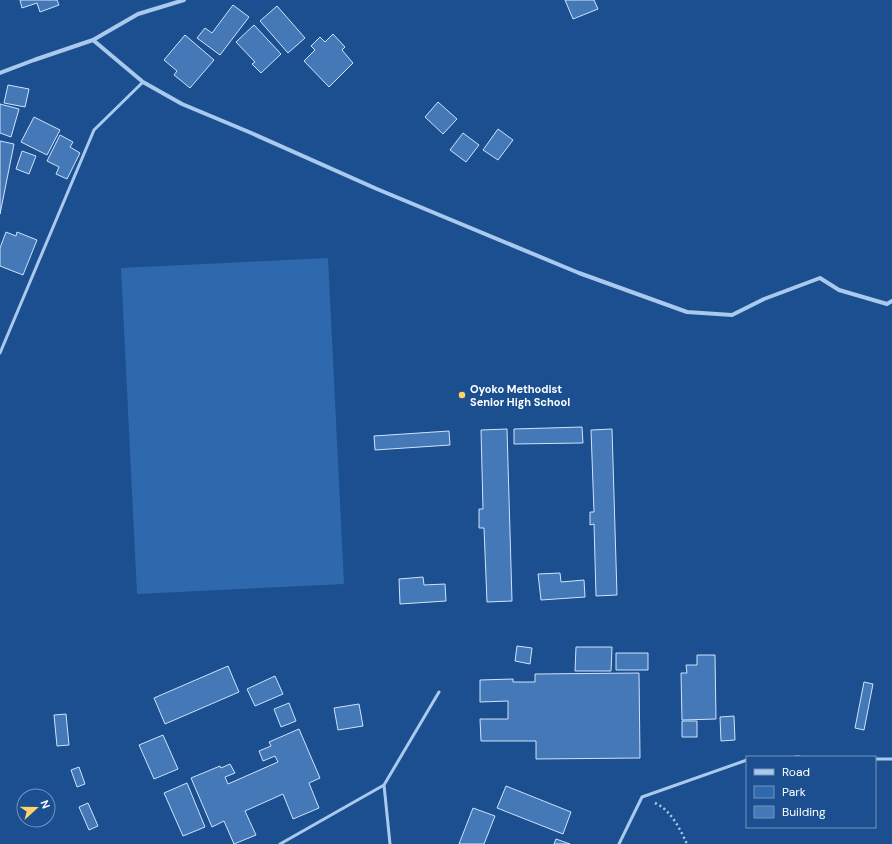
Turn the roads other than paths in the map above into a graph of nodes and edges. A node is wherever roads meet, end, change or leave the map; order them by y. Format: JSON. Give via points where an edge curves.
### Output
{"nodes":[{"id":1,"x":184,"y":0,"type":"edge"},
{"id":2,"x":93,"y":40,"type":"junction"},
{"id":3,"x":0,"y":73,"type":"edge"},
{"id":4,"x":143,"y":82,"type":"junction"},
{"id":5,"x":892,"y":301,"type":"edge"},
{"id":6,"x":0,"y":352,"type":"edge"},
{"id":7,"x":438,"y":692,"type":"dead end"},
{"id":8,"x":876,"y":759,"type":"edge"},
{"id":9,"x":892,"y":759,"type":"edge"},
{"id":10,"x":746,"y":760,"type":"edge"},
{"id":11,"x":384,"y":785,"type":"junction"},
{"id":12,"x":280,"y":844,"type":"edge"},
{"id":13,"x":390,"y":844,"type":"edge"},
{"id":14,"x":619,"y":844,"type":"edge"}],
"edges":[{"from":1,"to":2,"type":"street","via":[[138,14]]},
{"from":2,"to":3,"type":"street"},
{"from":2,"to":4,"type":"street"},
{"from":4,"to":5,"type":"street","via":[[182,104],[377,189],[579,273],[687,312],[732,315],[764,299],[820,278],[839,290],[887,304]]},
{"from":4,"to":6,"type":"lane","via":[[94,130]]},
{"from":7,"to":11,"type":"lane"},
{"from":8,"to":9,"type":"lane"},
{"from":10,"to":14,"type":"lane","via":[[642,797]]},
{"from":11,"to":12,"type":"lane"},
{"from":11,"to":13,"type":"lane"}]}
